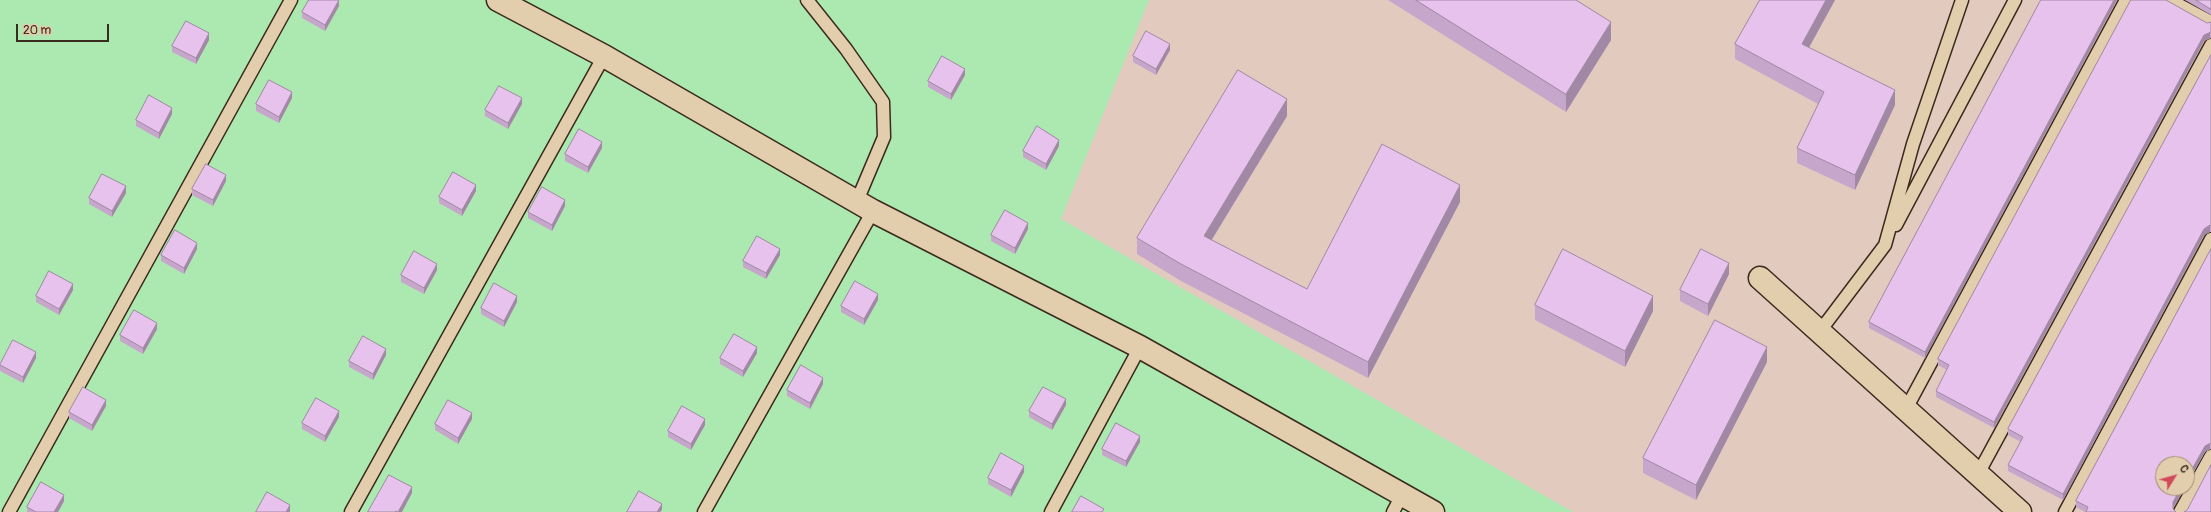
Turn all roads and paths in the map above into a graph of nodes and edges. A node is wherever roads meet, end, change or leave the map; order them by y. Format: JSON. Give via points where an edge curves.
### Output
{"nodes":[{"id":1,"x":291,"y":0,"type":"edge"},
{"id":2,"x":498,"y":0,"type":"edge"},
{"id":3,"x":807,"y":0,"type":"edge"},
{"id":4,"x":1962,"y":0,"type":"edge"},
{"id":5,"x":2015,"y":0,"type":"edge"},
{"id":6,"x":2126,"y":0,"type":"edge"},
{"id":7,"x":2170,"y":0,"type":"edge"},
{"id":8,"x":2211,"y":22,"type":"edge"},
{"id":9,"x":2211,"y":45,"type":"edge"},
{"id":10,"x":604,"y":56,"type":"junction"},
{"id":11,"x":865,"y":206,"type":"junction"},
{"id":12,"x":2211,"y":239,"type":"edge"},
{"id":13,"x":1885,"y":245,"type":"junction"},
{"id":14,"x":1760,"y":278,"type":"dead end"},
{"id":15,"x":1820,"y":331,"type":"junction"},
{"id":16,"x":1140,"y":347,"type":"junction"},
{"id":17,"x":1906,"y":410,"type":"junction"},
{"id":18,"x":2211,"y":456,"type":"edge"},
{"id":19,"x":1978,"y":474,"type":"junction"},
{"id":20,"x":1398,"y":503,"type":"edge"},
{"id":21,"x":9,"y":512,"type":"edge"},
{"id":22,"x":351,"y":512,"type":"edge"},
{"id":23,"x":704,"y":512,"type":"edge"},
{"id":24,"x":1051,"y":512,"type":"edge"},
{"id":25,"x":1433,"y":512,"type":"edge"},
{"id":26,"x":2020,"y":512,"type":"edge"},
{"id":27,"x":2065,"y":512,"type":"edge"},
{"id":28,"x":2180,"y":512,"type":"edge"}],
"edges":[{"from":1,"to":21,"type":"lane"},
{"from":2,"to":10,"type":"street"},
{"from":3,"to":11,"type":"lane","via":[[846,48],[883,102],[884,137]]},
{"from":4,"to":13,"type":"lane","via":[[1913,144]]},
{"from":5,"to":13,"type":"lane"},
{"from":6,"to":17,"type":"lane"},
{"from":7,"to":8,"type":"lane"},
{"from":9,"to":19,"type":"lane"},
{"from":10,"to":11,"type":"street"},
{"from":10,"to":22,"type":"lane"},
{"from":11,"to":16,"type":"street"},
{"from":11,"to":23,"type":"lane"},
{"from":12,"to":27,"type":"lane"},
{"from":13,"to":15,"type":"lane"},
{"from":14,"to":15,"type":"street"},
{"from":15,"to":17,"type":"street"},
{"from":16,"to":20,"type":"street"},
{"from":16,"to":24,"type":"lane"},
{"from":17,"to":19,"type":"street"},
{"from":18,"to":28,"type":"lane"},
{"from":19,"to":26,"type":"street"},
{"from":20,"to":25,"type":"street"}]}
